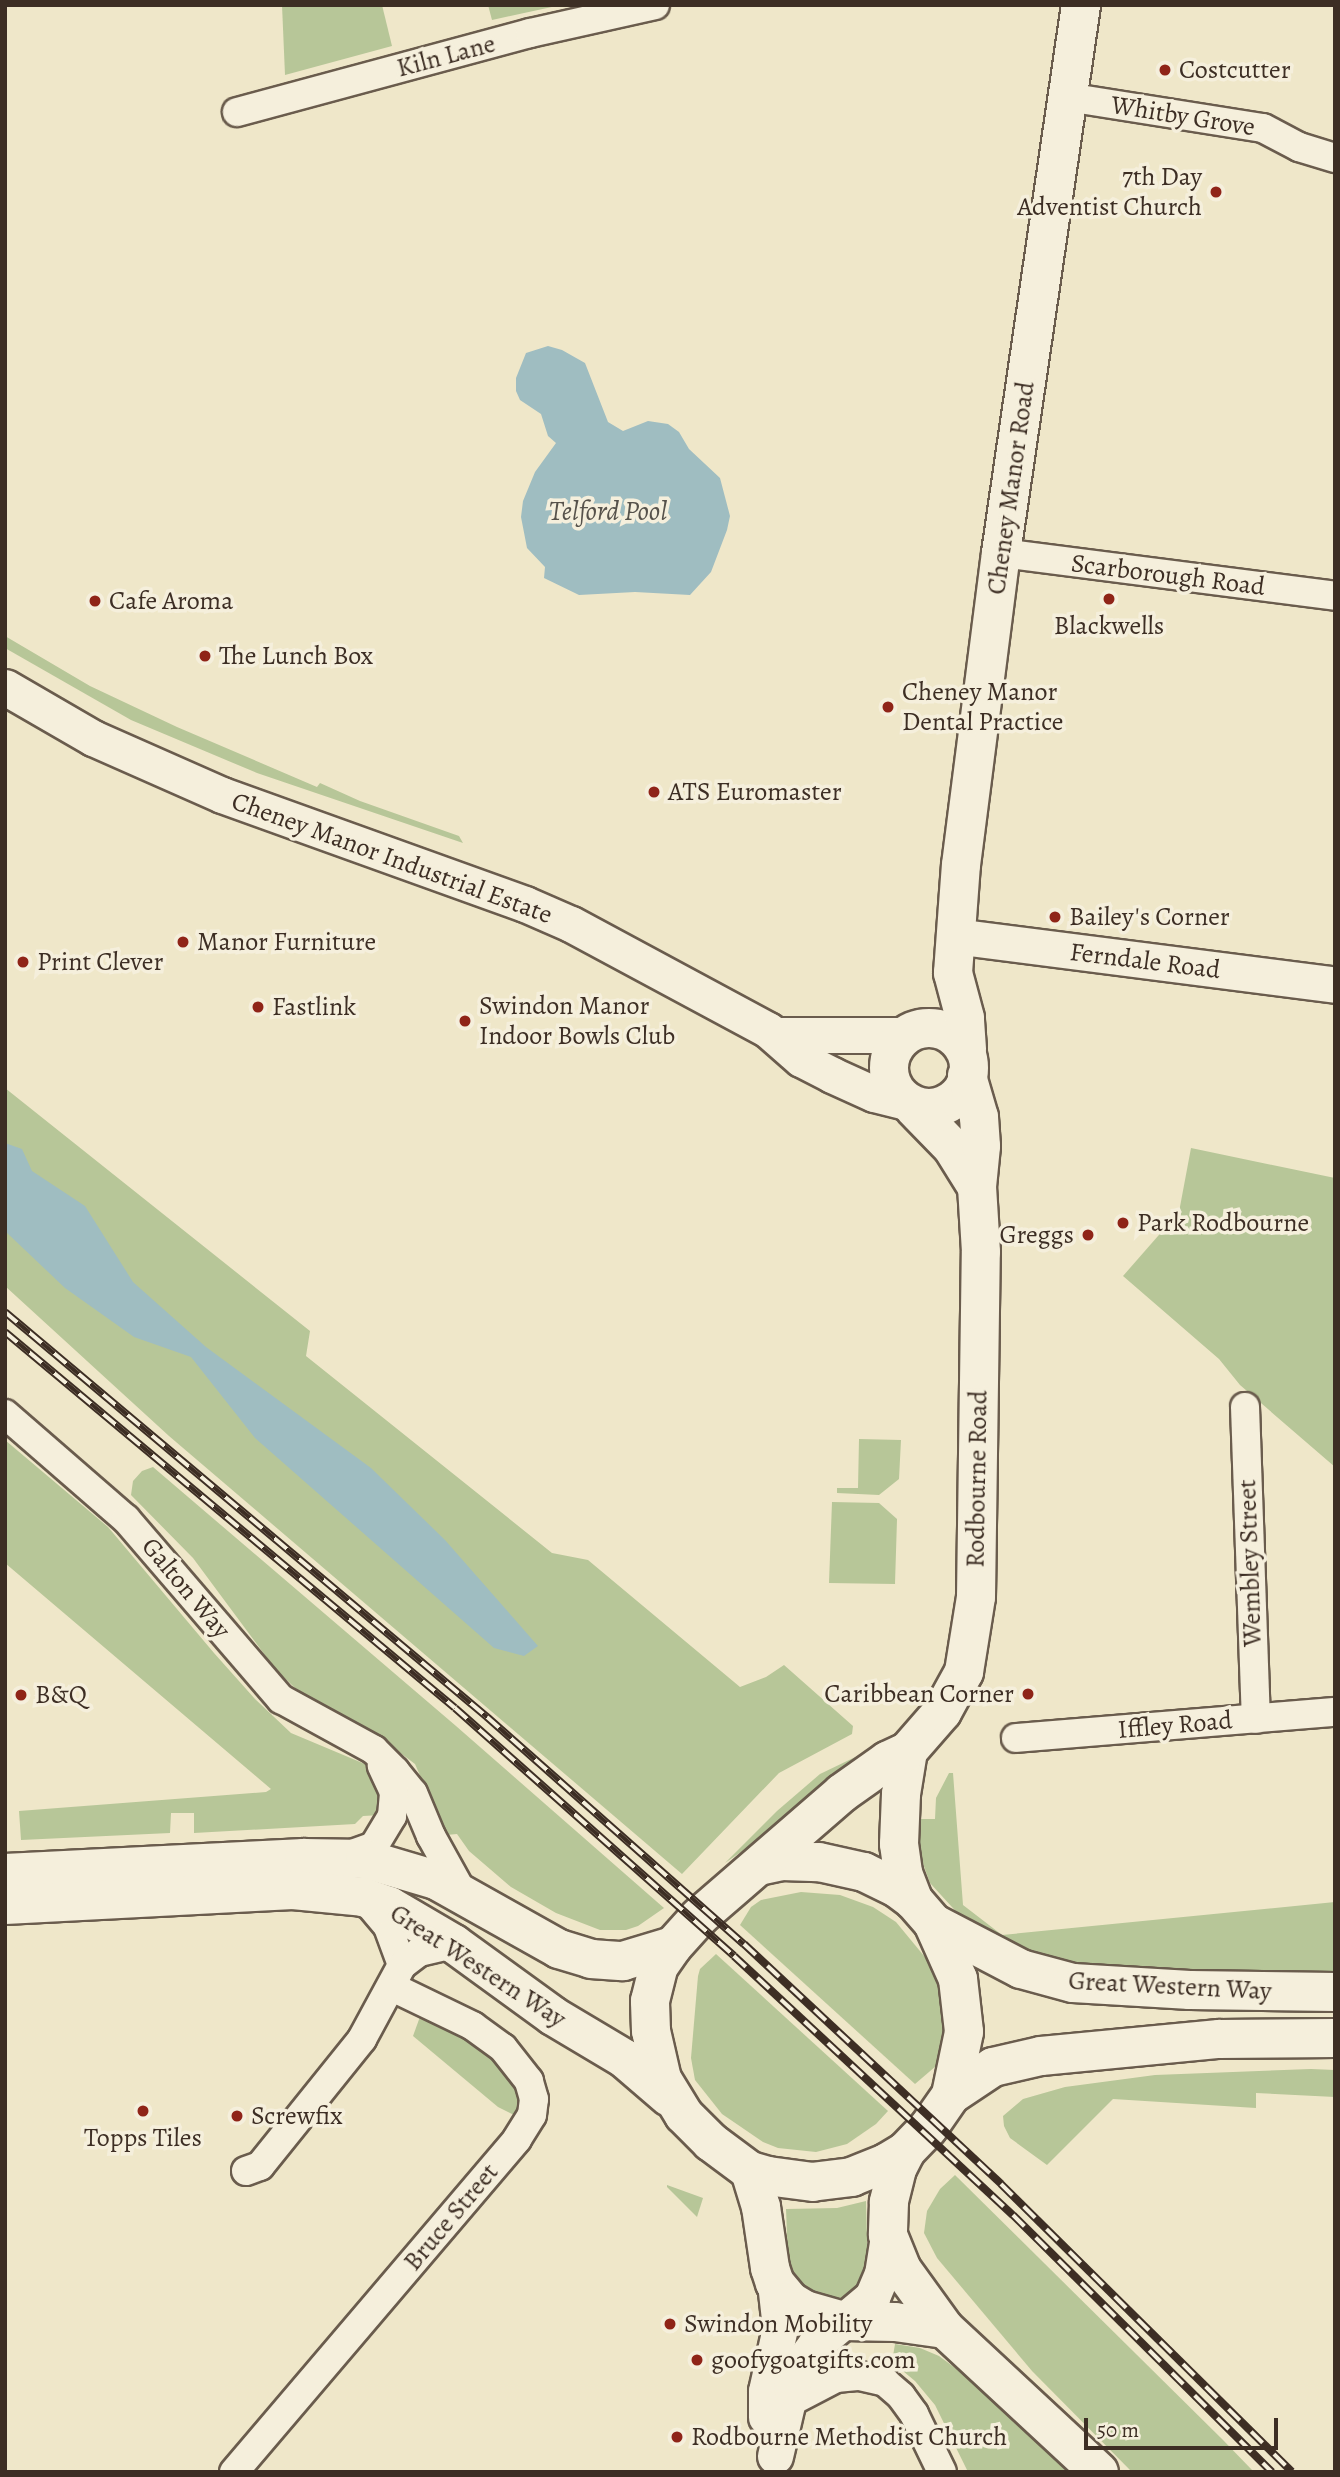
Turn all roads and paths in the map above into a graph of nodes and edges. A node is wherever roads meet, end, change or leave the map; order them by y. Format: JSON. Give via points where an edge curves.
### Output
{"nodes":[{"id":1,"x":655,"y":5,"type":"edge"},
{"id":2,"x":1081,"y":5,"type":"edge"},
{"id":3,"x":1067,"y":97,"type":"junction"},
{"id":4,"x":237,"y":112,"type":"dead end"},
{"id":5,"x":1335,"y":158,"type":"edge"},
{"id":6,"x":1001,"y":553,"type":"junction"},
{"id":7,"x":1335,"y":596,"type":"edge"},
{"id":8,"x":5,"y":687,"type":"edge"},
{"id":9,"x":954,"y":955,"type":"junction"},
{"id":10,"x":1335,"y":985,"type":"edge"},
{"id":11,"x":914,"y":1032,"type":"junction"},
{"id":12,"x":776,"y":1035,"type":"junction"},
{"id":13,"x":967,"y":1063,"type":"junction"},
{"id":14,"x":908,"y":1104,"type":"junction"},
{"id":15,"x":977,"y":1187,"type":"junction"},
{"id":16,"x":1245,"y":1407,"type":"dead end"},
{"id":17,"x":5,"y":1414,"type":"edge"},
{"id":18,"x":1335,"y":1712,"type":"edge"},
{"id":19,"x":1256,"y":1719,"type":"junction"},
{"id":20,"x":1016,"y":1738,"type":"dead end"},
{"id":21,"x":374,"y":1750,"type":"junction"},
{"id":22,"x":908,"y":1751,"type":"junction"},
{"id":23,"x":342,"y":1858,"type":"junction"},
{"id":24,"x":759,"y":1866,"type":"junction"},
{"id":25,"x":5,"y":1873,"type":"edge"},
{"id":26,"x":462,"y":1892,"type":"junction"},
{"id":27,"x":363,"y":1897,"type":"junction"},
{"id":28,"x":5,"y":1905,"type":"edge"},
{"id":29,"x":924,"y":1912,"type":"junction"},
{"id":30,"x":454,"y":1944,"type":"junction"},
{"id":31,"x":673,"y":1945,"type":"junction"},
{"id":32,"x":397,"y":1976,"type":"junction"},
{"id":33,"x":1335,"y":1992,"type":"edge"},
{"id":34,"x":1335,"y":2038,"type":"edge"},
{"id":35,"x":951,"y":2095,"type":"junction"},
{"id":36,"x":676,"y":2103,"type":"junction"},
{"id":37,"x":906,"y":2151,"type":"junction"},
{"id":38,"x":246,"y":2171,"type":"dead end"},
{"id":39,"x":750,"y":2171,"type":"junction"},
{"id":40,"x":888,"y":2235,"type":"junction"},
{"id":41,"x":775,"y":2283,"type":"junction"},
{"id":42,"x":844,"y":2321,"type":"junction"},
{"id":43,"x":945,"y":2329,"type":"junction"},
{"id":44,"x":788,"y":2403,"type":"junction"},
{"id":45,"x":776,"y":2464,"type":"edge"},
{"id":46,"x":233,"y":2472,"type":"edge"},
{"id":47,"x":942,"y":2472,"type":"edge"},
{"id":48,"x":1099,"y":2472,"type":"edge"}],
"edges":[{"from":1,"to":4,"type":"street","name":"Kiln Lane","via":[[530,33]]},
{"from":2,"to":3,"type":"main road","name":"Cheney Manor Road"},
{"from":3,"to":5,"type":"street","name":"Whitby Grove","via":[[1263,128],[1299,148]]},
{"from":3,"to":6,"type":"main road","name":"Cheney Manor Road"},
{"from":6,"to":7,"type":"street","name":"Scarborough Road"},
{"from":6,"to":9,"type":"main road","name":"Cheney Manor Road"},
{"from":8,"to":12,"type":"street","name":"Cheney Manor Industrial Estate","via":[[93,738],[222,795],[525,904]]},
{"from":9,"to":10,"type":"street","name":"Ferndale Road"},
{"from":9,"to":11,"type":"main road","name":"Cheney Manor Road"},
{"from":9,"to":13,"type":"main road","name":"Cheney Manor Road"},
{"from":11,"to":12,"type":"street","name":"Cheney Manor Industrial Estate"},
{"from":11,"to":13,"type":"main road","via":[[949,1032]]},
{"from":11,"to":14,"type":"main road","via":[[895,1047],[889,1063],[891,1083]]},
{"from":12,"to":14,"type":"street","name":"Cheney Manor Industrial Estate","via":[[801,1059],[874,1094]]},
{"from":13,"to":14,"type":"main road","via":[[951,1101],[932,1108]]},
{"from":13,"to":15,"type":"main road","name":"Rodbourne Road","via":[[979,1117]]},
{"from":14,"to":15,"type":"main road","name":"Rodbourne Road","via":[[952,1147]]},
{"from":15,"to":22,"type":"main road","name":"Rodbourne Road","via":[[981,1276],[974,1621],[958,1686]]},
{"from":16,"to":19,"type":"street","name":"Wembley Street"},
{"from":17,"to":21,"type":"street","name":"Galton Way","via":[[126,1519],[281,1699]]},
{"from":18,"to":19,"type":"street","name":"Iffley Road"},
{"from":19,"to":20,"type":"street","name":"Iffley Road"},
{"from":21,"to":23,"type":"street","via":[[394,1793],[392,1816],[374,1846]]},
{"from":21,"to":26,"type":"street","name":"Galton Way","via":[[413,1793]]},
{"from":22,"to":24,"type":"main road","name":"Rodbourne Road","via":[[851,1787]]},
{"from":22,"to":29,"type":"main road","via":[[899,1844],[903,1873]]},
{"from":23,"to":25,"type":"main road","name":"Great Western Way"},
{"from":23,"to":26,"type":"main road","name":"Great Western Way","via":[[415,1872]]},
{"from":24,"to":29,"type":"main road","name":"Great Western Way","via":[[798,1861],[852,1868],[897,1888]]},
{"from":24,"to":31,"type":"main road","name":"Rodbourne Road","via":[[721,1896]]},
{"from":26,"to":31,"type":"main road","name":"Great Western Way","via":[[559,1949],[591,1959],[623,1961]]},
{"from":27,"to":28,"type":"main road","name":"Great Western Way","via":[[293,1890]]},
{"from":27,"to":30,"type":"main road","name":"Great Western Way","via":[[390,1906]]},
{"from":27,"to":32,"type":"street","via":[[388,1927]]},
{"from":29,"to":33,"type":"main road","name":"Great Western Way","via":[[1021,1969],[1073,1983]]},
{"from":29,"to":35,"type":"main road","via":[[958,1979],[965,2015]]},
{"from":30,"to":32,"type":"street","via":[[419,1952]]},
{"from":30,"to":36,"type":"main road","name":"Great Western Way","via":[[561,2021],[625,2059]]},
{"from":31,"to":36,"type":"main road","via":[[654,1981],[650,2016],[658,2069]]},
{"from":32,"to":38,"type":"street","via":[[362,2039],[320,2094],[260,2166]]},
{"from":32,"to":46,"type":"street","name":"Bruce Street","via":[[503,2048],[529,2081],[532,2115],[517,2139]]},
{"from":34,"to":35,"type":"main road","name":"Great Western Way","via":[[1219,2039],[1041,2056],[993,2067]]},
{"from":35,"to":37,"type":"main road"},
{"from":36,"to":39,"type":"main road","via":[[711,2142]]},
{"from":37,"to":39,"type":"main road","via":[[868,2172],[832,2180],[796,2181]]},
{"from":37,"to":40,"type":"main road","via":[[890,2191]]},
{"from":39,"to":41,"type":"main road"},
{"from":40,"to":42,"type":"street","via":[[876,2291]]},
{"from":40,"to":43,"type":"main road","via":[[901,2268]]},
{"from":41,"to":42,"type":"main road","via":[[796,2306]]},
{"from":41,"to":45,"type":"street","via":[[780,2328],[765,2402]]},
{"from":42,"to":43,"type":"main road"},
{"from":42,"to":44,"type":"street","via":[[805,2357]]},
{"from":43,"to":48,"type":"main road"},
{"from":44,"to":45,"type":"street"},
{"from":44,"to":47,"type":"street","via":[[836,2378],[860,2376],[885,2382],[914,2414]]}]}
